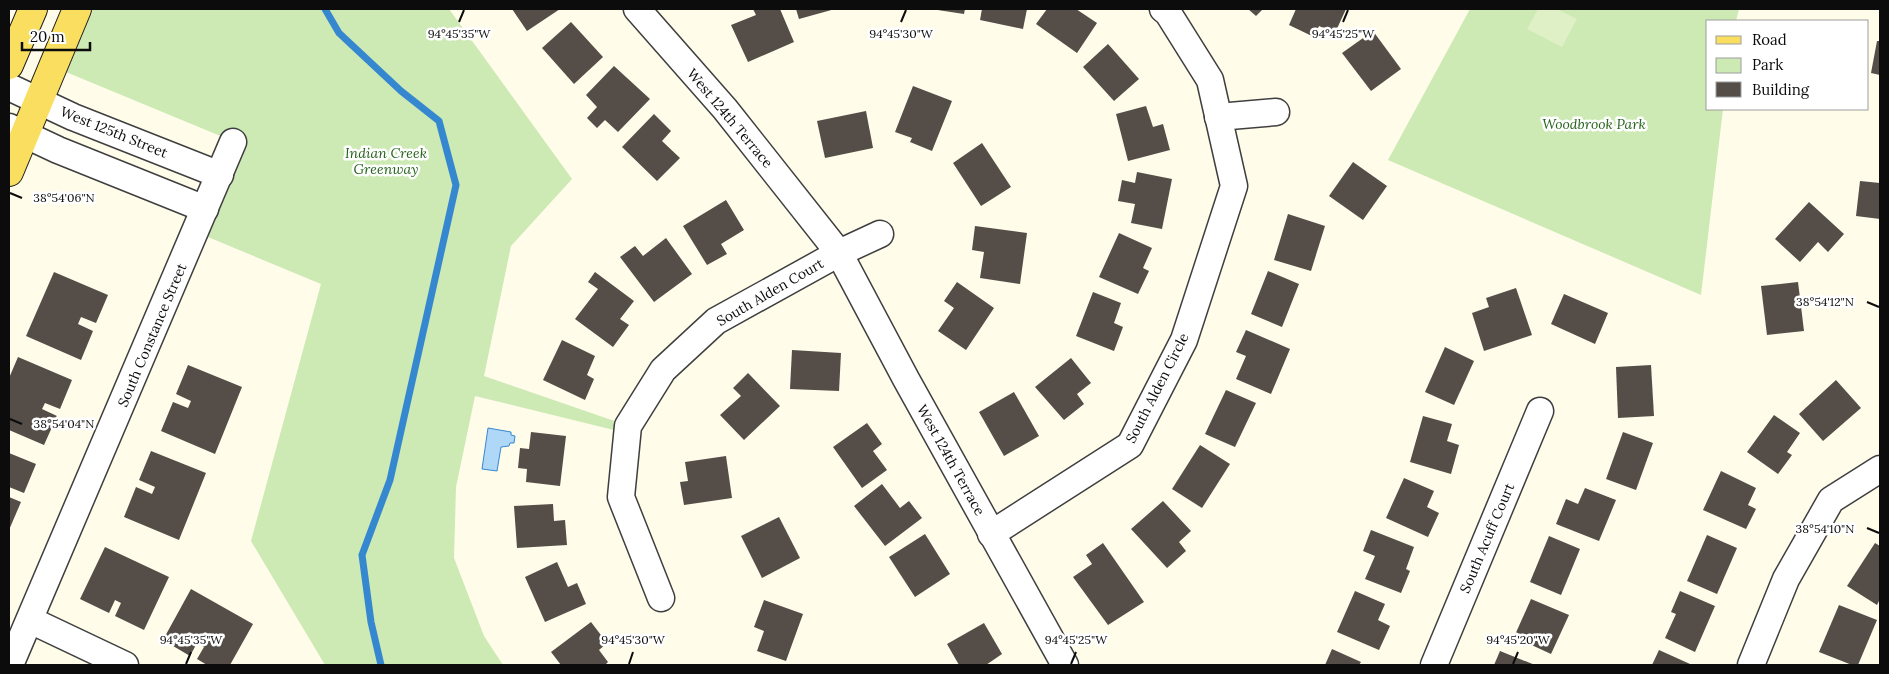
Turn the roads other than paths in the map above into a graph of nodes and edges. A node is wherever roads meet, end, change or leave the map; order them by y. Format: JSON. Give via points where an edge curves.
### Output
{"nodes":[{"id":1,"x":32,"y":9,"type":"edge"},
{"id":2,"x":77,"y":9,"type":"edge"},
{"id":3,"x":1163,"y":9,"type":"edge"},
{"id":4,"x":641,"y":10,"type":"edge"},
{"id":5,"x":9,"y":65,"type":"edge"},
{"id":6,"x":9,"y":87,"type":"edge"},
{"id":7,"x":38,"y":101,"type":"junction"},
{"id":8,"x":1276,"y":112,"type":"dead end"},
{"id":9,"x":1218,"y":117,"type":"junction"},
{"id":10,"x":17,"y":131,"type":"edge"},
{"id":11,"x":233,"y":142,"type":"dead end"},
{"id":12,"x":9,"y":172,"type":"edge"},
{"id":13,"x":220,"y":174,"type":"junction"},
{"id":14,"x":206,"y":209,"type":"junction"},
{"id":15,"x":880,"y":234,"type":"dead end"},
{"id":16,"x":839,"y":253,"type":"junction"},
{"id":17,"x":1540,"y":411,"type":"dead end"},
{"id":18,"x":1880,"y":469,"type":"edge"},
{"id":19,"x":992,"y":534,"type":"junction"},
{"id":20,"x":661,"y":598,"type":"dead end"},
{"id":21,"x":30,"y":620,"type":"junction"},
{"id":22,"x":10,"y":665,"type":"edge"},
{"id":23,"x":125,"y":665,"type":"edge"},
{"id":24,"x":1064,"y":665,"type":"edge"},
{"id":25,"x":1434,"y":665,"type":"edge"},
{"id":26,"x":1751,"y":665,"type":"edge"}],
"edges":[{"from":1,"to":5,"type":"main road"},
{"from":2,"to":7,"type":"main road"},
{"from":3,"to":9,"type":"street","name":"South Alden Circle","via":[[1168,12],[1210,80]]},
{"from":4,"to":16,"type":"street","name":"West 124th Terrace","via":[[725,108]]},
{"from":6,"to":7,"type":"street","name":"West 125th Street"},
{"from":7,"to":10,"type":"main road"},
{"from":7,"to":13,"type":"street","name":"West 125th Street"},
{"from":8,"to":9,"type":"street"},
{"from":9,"to":19,"type":"street","name":"South Alden Circle","via":[[1234,186],[1184,340],[1130,445]]},
{"from":10,"to":12,"type":"main road"},
{"from":10,"to":14,"type":"street"},
{"from":11,"to":13,"type":"street","name":"South Constance Street"},
{"from":13,"to":14,"type":"street","name":"South Constance Street"},
{"from":14,"to":21,"type":"street","name":"South Constance Street"},
{"from":15,"to":16,"type":"street"},
{"from":16,"to":19,"type":"street","name":"West 124th Terrace"},
{"from":16,"to":20,"type":"street","name":"South Alden Court","via":[[716,321],[664,370],[628,426],[621,497]]},
{"from":17,"to":25,"type":"street","name":"South Acuff Court"},
{"from":18,"to":26,"type":"street","via":[[1832,500],[1786,579]]},
{"from":19,"to":24,"type":"street","name":"West 124th Terrace"},
{"from":21,"to":22,"type":"street","name":"South Constance Street"},
{"from":21,"to":23,"type":"street"}]}
